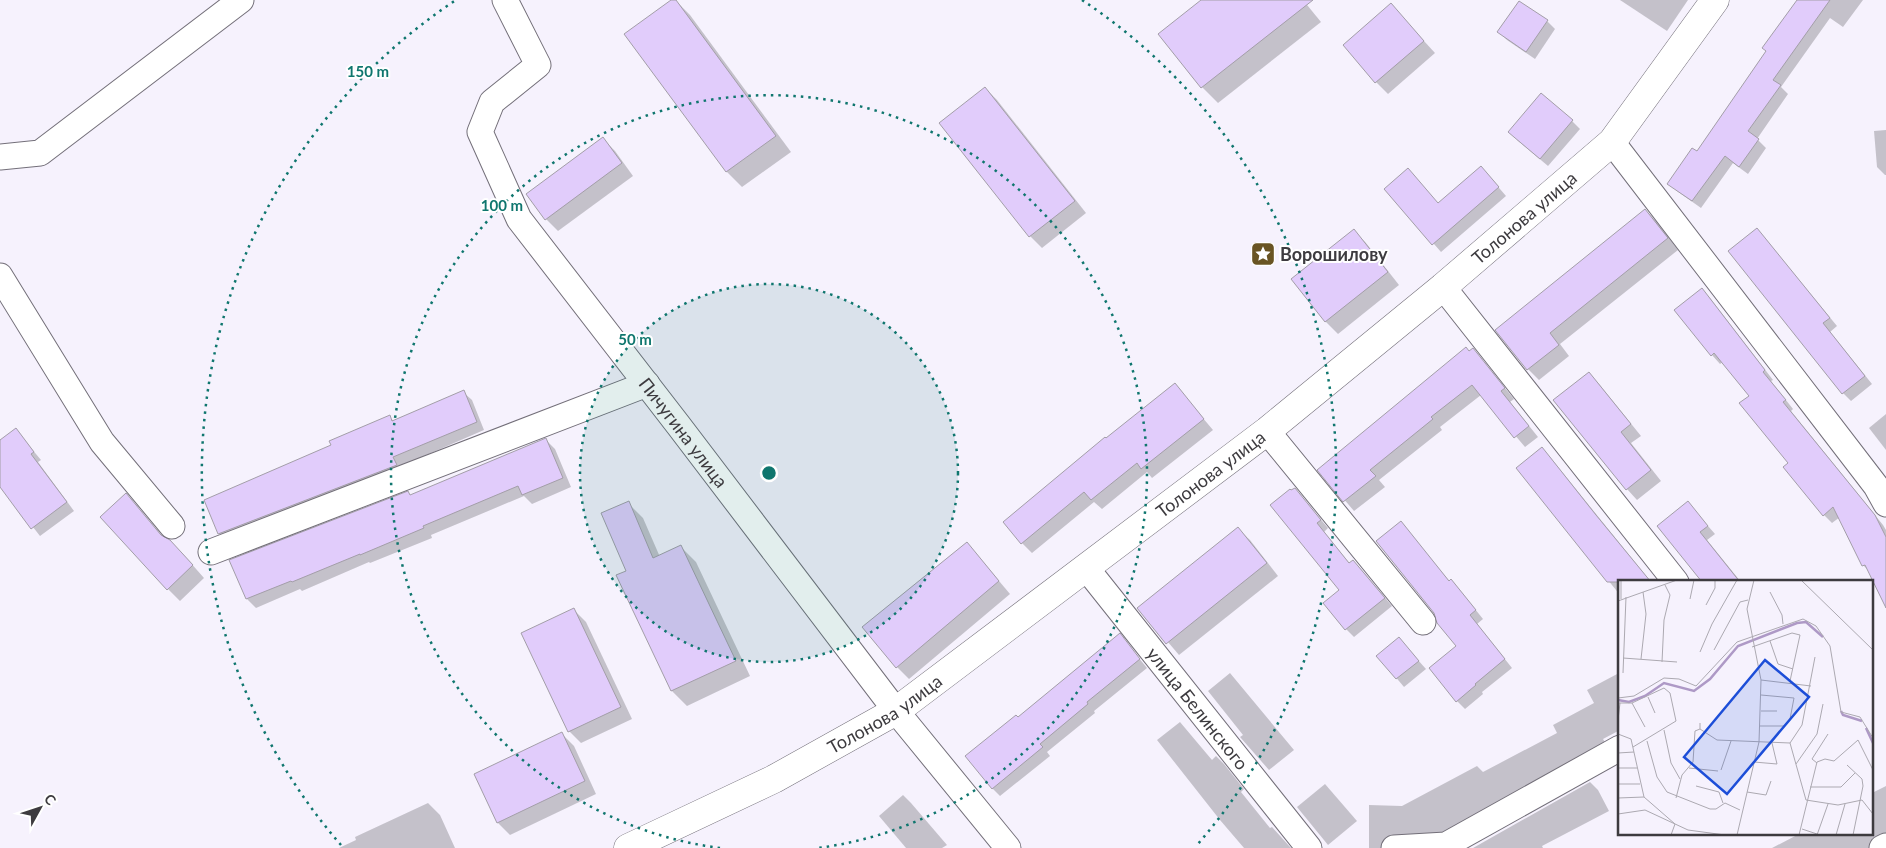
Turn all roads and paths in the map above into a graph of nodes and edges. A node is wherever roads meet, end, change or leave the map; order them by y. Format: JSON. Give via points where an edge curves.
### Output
{"nodes":[{"id":1,"x":242,"y":0,"type":"edge"},
{"id":2,"x":505,"y":0,"type":"edge"},
{"id":3,"x":1714,"y":0,"type":"edge"},
{"id":4,"x":1612,"y":142,"type":"junction"},
{"id":5,"x":0,"y":157,"type":"edge"},
{"id":6,"x":0,"y":276,"type":"edge"},
{"id":7,"x":1443,"y":287,"type":"junction"},
{"id":8,"x":647,"y":384,"type":"junction"},
{"id":9,"x":1268,"y":431,"type":"junction"},
{"id":10,"x":1883,"y":491,"type":"edge"},
{"id":11,"x":172,"y":526,"type":"dead end"},
{"id":12,"x":211,"y":552,"type":"dead end"},
{"id":13,"x":1087,"y":568,"type":"junction"},
{"id":14,"x":1674,"y":580,"type":"edge"},
{"id":15,"x":1423,"y":622,"type":"dead end"},
{"id":16,"x":896,"y":711,"type":"junction"},
{"id":17,"x":1618,"y":749,"type":"edge"},
{"id":18,"x":1886,"y":846,"type":"edge"},
{"id":19,"x":628,"y":848,"type":"edge"},
{"id":20,"x":1008,"y":848,"type":"edge"},
{"id":21,"x":1309,"y":848,"type":"edge"},
{"id":22,"x":1394,"y":848,"type":"edge"},
{"id":23,"x":1882,"y":848,"type":"edge"}],
"edges":[{"from":1,"to":5,"type":"street","via":[[40,153]]},
{"from":2,"to":8,"type":"street","name":"Пичугина улица","via":[[538,65],[492,102],[480,132],[519,219]]},
{"from":3,"to":4,"type":"main road","name":"Толонова улица"},
{"from":4,"to":7,"type":"main road","name":"Толонова улица"},
{"from":4,"to":10,"type":"street"},
{"from":6,"to":11,"type":"street","via":[[102,442]]},
{"from":7,"to":9,"type":"main road","name":"Толонова улица"},
{"from":7,"to":14,"type":"street"},
{"from":8,"to":12,"type":"street"},
{"from":8,"to":16,"type":"street","name":"Пичугина улица"},
{"from":9,"to":13,"type":"main road","name":"Толонова улица"},
{"from":9,"to":15,"type":"street"},
{"from":13,"to":16,"type":"main road","name":"Толонова улица"},
{"from":13,"to":21,"type":"street","name":"улица Белинского"},
{"from":16,"to":19,"type":"main road","name":"Толонова улица","via":[[774,778]]},
{"from":16,"to":20,"type":"street","name":"Пичугина улица"},
{"from":17,"to":22,"type":"street","via":[[1446,845]]},
{"from":18,"to":23,"type":"street"}]}
